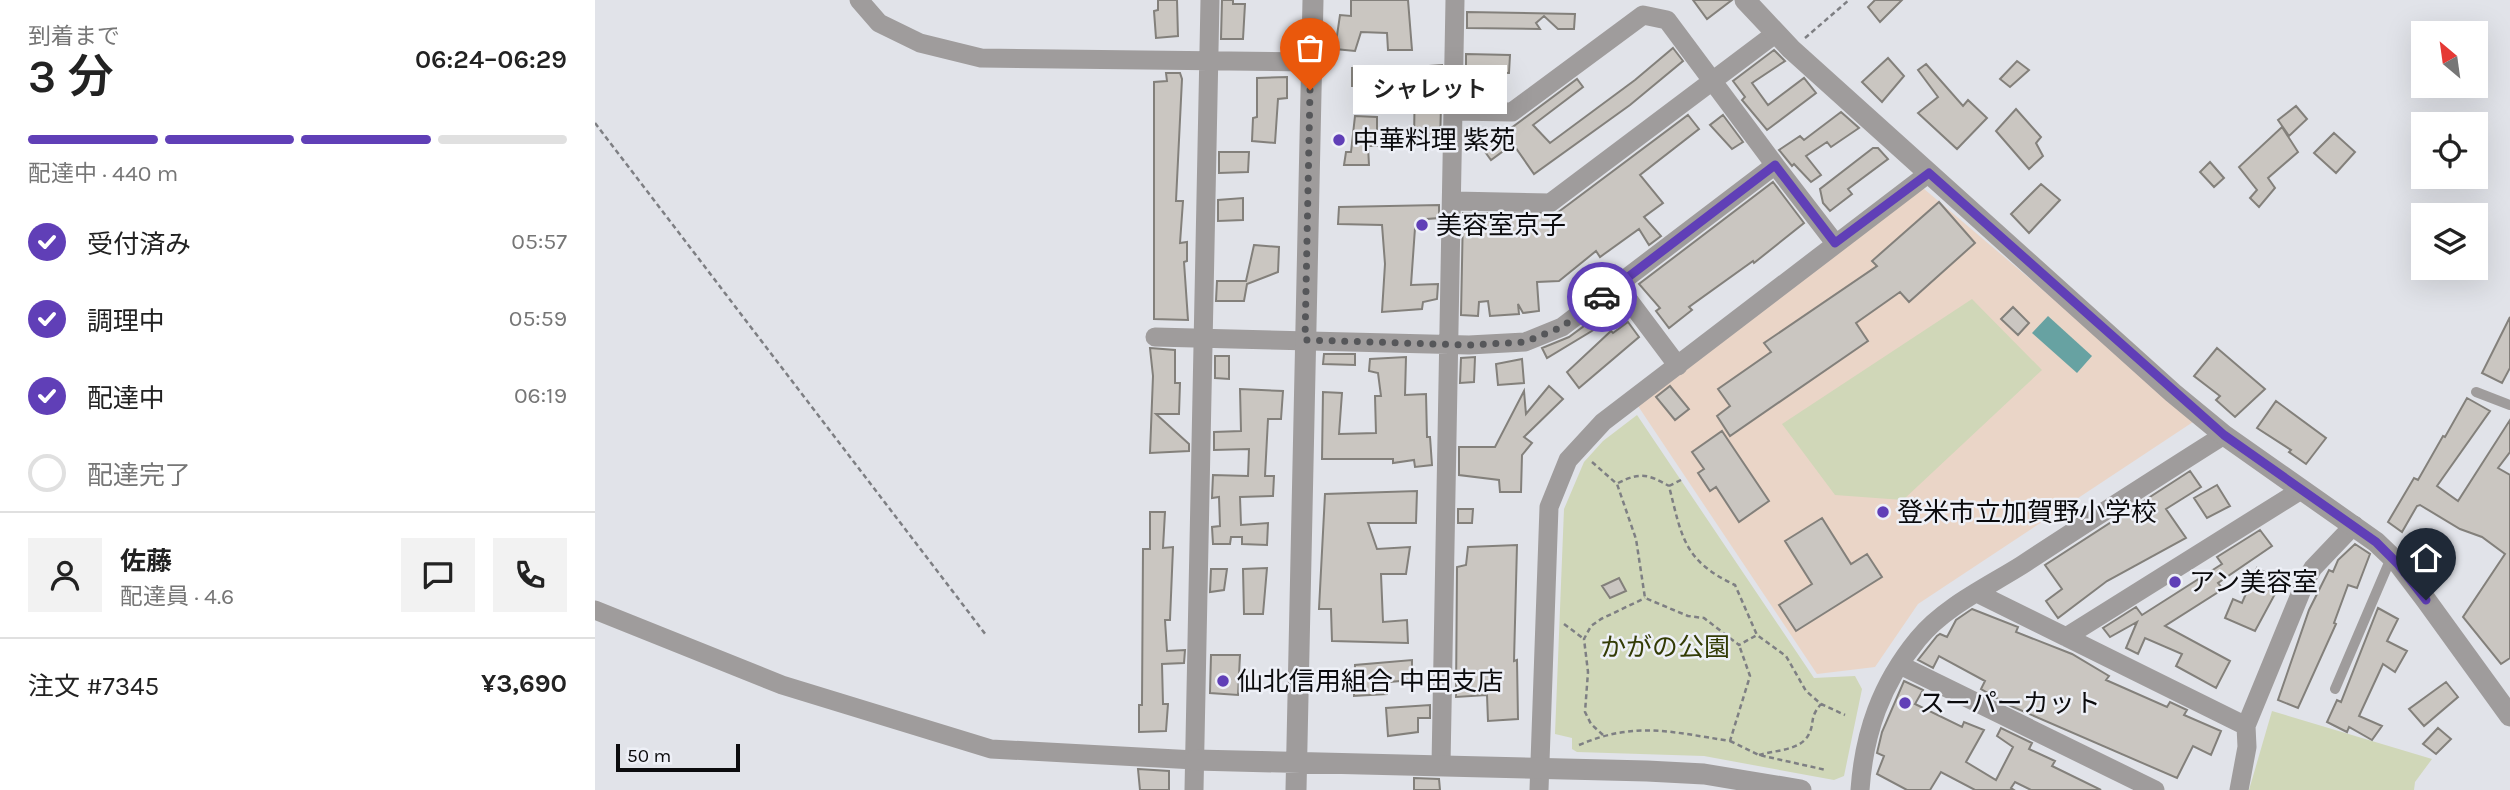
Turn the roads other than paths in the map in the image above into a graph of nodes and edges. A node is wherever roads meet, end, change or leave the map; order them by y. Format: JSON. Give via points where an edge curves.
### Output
{"nodes":[{"id":1,"x":859,"y":0,"type":"edge"},
{"id":2,"x":1210,"y":0,"type":"edge"},
{"id":3,"x":1313,"y":0,"type":"edge"},
{"id":4,"x":1455,"y":0,"type":"edge"},
{"id":5,"x":1745,"y":0,"type":"edge"},
{"id":6,"x":1776,"y":33,"type":"junction"},
{"id":7,"x":1209,"y":62,"type":"junction"},
{"id":8,"x":1311,"y":62,"type":"junction"},
{"id":9,"x":1711,"y":81,"type":"junction"},
{"id":10,"x":1454,"y":111,"type":"junction"},
{"id":11,"x":1775,"y":165,"type":"junction"},
{"id":12,"x":1929,"y":173,"type":"junction"},
{"id":13,"x":1454,"y":201,"type":"junction"},
{"id":14,"x":1835,"y":243,"type":"junction"},
{"id":15,"x":1618,"y":286,"type":"junction"},
{"id":16,"x":1154,"y":337,"type":"dead end"},
{"id":17,"x":1202,"y":338,"type":"junction"},
{"id":18,"x":1305,"y":340,"type":"junction"},
{"id":19,"x":1450,"y":344,"type":"junction"},
{"id":20,"x":1678,"y":366,"type":"junction"},
{"id":21,"x":2476,"y":392,"type":"dead end"},
{"id":22,"x":2510,"y":405,"type":"edge"},
{"id":23,"x":2224,"y":435,"type":"junction"},
{"id":24,"x":2301,"y":489,"type":"junction"},
{"id":25,"x":2354,"y":525,"type":"junction"},
{"id":26,"x":2392,"y":557,"type":"junction"},
{"id":27,"x":1977,"y":593,"type":"junction"},
{"id":28,"x":595,"y":610,"type":"edge"},
{"id":29,"x":2066,"y":637,"type":"junction"},
{"id":30,"x":1900,"y":665,"type":"junction"},
{"id":31,"x":2335,"y":689,"type":"dead end"},
{"id":32,"x":2509,"y":713,"type":"edge"},
{"id":33,"x":2246,"y":726,"type":"junction"},
{"id":34,"x":1195,"y":760,"type":"junction"},
{"id":35,"x":1296,"y":762,"type":"junction"},
{"id":36,"x":1441,"y":765,"type":"junction"},
{"id":37,"x":1539,"y":767,"type":"junction"},
{"id":38,"x":1194,"y":790,"type":"edge"},
{"id":39,"x":1296,"y":790,"type":"edge"},
{"id":40,"x":1539,"y":790,"type":"edge"},
{"id":41,"x":1801,"y":790,"type":"edge"},
{"id":42,"x":1860,"y":790,"type":"edge"},
{"id":43,"x":2155,"y":790,"type":"edge"},
{"id":44,"x":2239,"y":790,"type":"edge"}],
"edges":[{"from":1,"to":7,"type":"street","via":[[879,23],[920,43],[981,58]]},
{"from":2,"to":7,"type":"street"},
{"from":3,"to":8,"type":"street"},
{"from":4,"to":10,"type":"street"},
{"from":5,"to":6,"type":"street"},
{"from":6,"to":9,"type":"street"},
{"from":6,"to":12,"type":"street"},
{"from":7,"to":8,"type":"street"},
{"from":7,"to":17,"type":"street"},
{"from":8,"to":18,"type":"street"},
{"from":9,"to":10,"type":"street","via":[[1667,20],[1643,15],[1513,112]]},
{"from":9,"to":11,"type":"street"},
{"from":9,"to":13,"type":"street","via":[[1550,203]]},
{"from":10,"to":13,"type":"street"},
{"from":11,"to":14,"type":"street"},
{"from":11,"to":15,"type":"street"},
{"from":12,"to":14,"type":"street"},
{"from":12,"to":23,"type":"street"},
{"from":13,"to":19,"type":"street"},
{"from":14,"to":20,"type":"street"},
{"from":15,"to":19,"type":"street","via":[[1542,336],[1508,344]]},
{"from":15,"to":20,"type":"street"},
{"from":16,"to":17,"type":"street"},
{"from":17,"to":18,"type":"street"},
{"from":17,"to":34,"type":"street"},
{"from":18,"to":19,"type":"street"},
{"from":18,"to":35,"type":"street"},
{"from":19,"to":36,"type":"street"},
{"from":20,"to":37,"type":"street","via":[[1589,433],[1568,460],[1553,491],[1547,533]]},
{"from":21,"to":22,"type":"lane"},
{"from":23,"to":24,"type":"street"},
{"from":23,"to":27,"type":"street"},
{"from":24,"to":25,"type":"street"},
{"from":24,"to":29,"type":"street"},
{"from":25,"to":26,"type":"street"},
{"from":25,"to":33,"type":"street","via":[[2306,580]]},
{"from":26,"to":31,"type":"lane"},
{"from":26,"to":32,"type":"street"},
{"from":27,"to":29,"type":"street"},
{"from":27,"to":30,"type":"street","via":[[1920,636]]},
{"from":28,"to":34,"type":"street","via":[[782,685],[991,749]]},
{"from":29,"to":33,"type":"street"},
{"from":30,"to":42,"type":"street","via":[[1870,725]]},
{"from":30,"to":43,"type":"street"},
{"from":33,"to":44,"type":"street"},
{"from":34,"to":35,"type":"street"},
{"from":34,"to":38,"type":"street"},
{"from":35,"to":36,"type":"street"},
{"from":35,"to":39,"type":"street"},
{"from":36,"to":37,"type":"street"},
{"from":37,"to":40,"type":"street"},
{"from":37,"to":41,"type":"street","via":[[1704,774]]}]}
